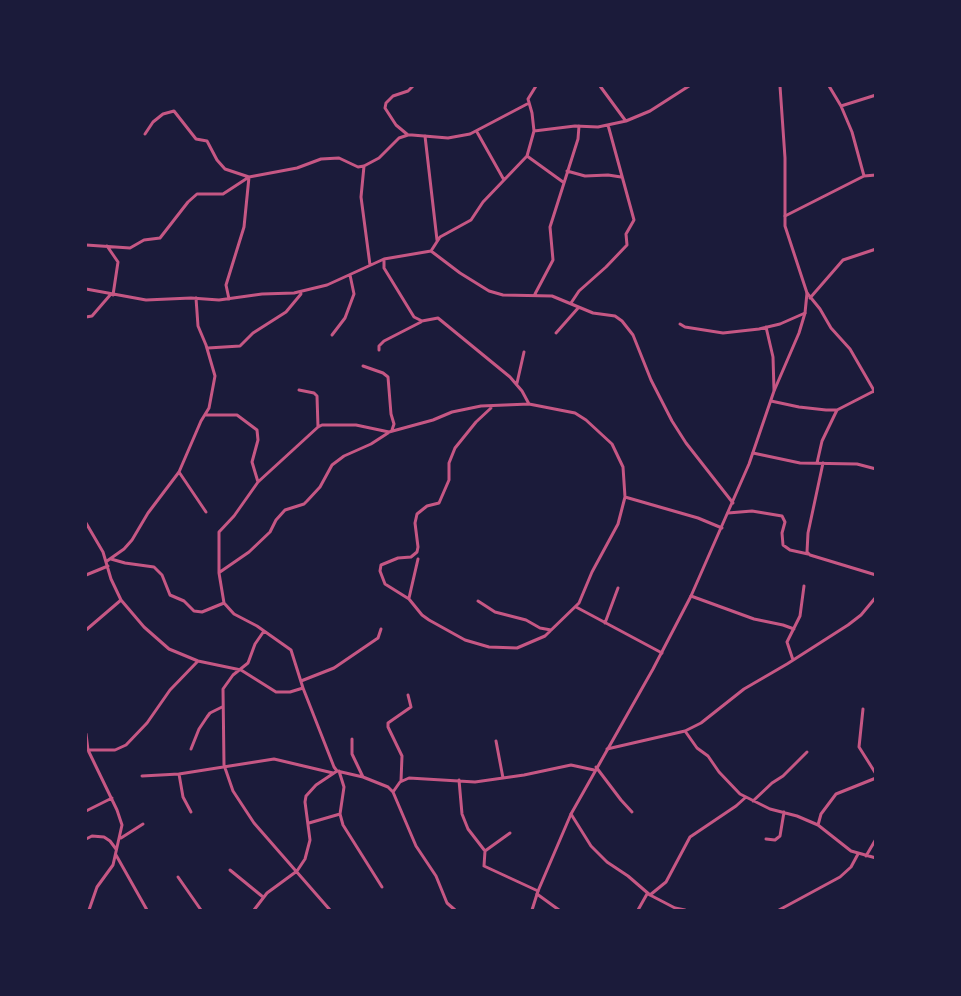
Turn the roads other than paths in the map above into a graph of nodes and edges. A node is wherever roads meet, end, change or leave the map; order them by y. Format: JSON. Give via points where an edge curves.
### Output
{"nodes":[{"id":1,"x":412,"y":86,"type":"edge"},
{"id":2,"x":536,"y":86,"type":"edge"},
{"id":3,"x":600,"y":86,"type":"edge"},
{"id":4,"x":689,"y":86,"type":"edge"},
{"id":5,"x":780,"y":86,"type":"edge"},
{"id":6,"x":829,"y":86,"type":"edge"},
{"id":7,"x":876,"y":95,"type":"edge"},
{"id":8,"x":529,"y":103,"type":"junction"},
{"id":9,"x":841,"y":106,"type":"junction"},
{"id":10,"x":626,"y":121,"type":"junction"},
{"id":11,"x":608,"y":125,"type":"junction"},
{"id":12,"x":579,"y":126,"type":"junction"},
{"id":13,"x":534,"y":131,"type":"junction"},
{"id":14,"x":477,"y":132,"type":"junction"},
{"id":15,"x":145,"y":134,"type":"dead end"},
{"id":16,"x":408,"y":135,"type":"junction"},
{"id":17,"x":425,"y":135,"type":"junction"},
{"id":18,"x":527,"y":156,"type":"junction"},
{"id":19,"x":364,"y":166,"type":"junction"},
{"id":20,"x":567,"y":171,"type":"junction"},
{"id":21,"x":876,"y":175,"type":"edge"},
{"id":22,"x":864,"y":176,"type":"junction"},
{"id":23,"x":249,"y":177,"type":"junction"},
{"id":24,"x":622,"y":177,"type":"junction"},
{"id":25,"x":504,"y":180,"type":"junction"},
{"id":26,"x":563,"y":182,"type":"junction"},
{"id":27,"x":784,"y":216,"type":"junction"},
{"id":28,"x":437,"y":240,"type":"junction"},
{"id":29,"x":86,"y":245,"type":"edge"},
{"id":30,"x":107,"y":246,"type":"junction"},
{"id":31,"x":876,"y":249,"type":"edge"},
{"id":32,"x":431,"y":250,"type":"junction"},
{"id":33,"x":384,"y":259,"type":"junction"},
{"id":34,"x":370,"y":265,"type":"junction"},
{"id":35,"x":350,"y":274,"type":"junction"},
{"id":36,"x":86,"y":289,"type":"edge"},
{"id":37,"x":302,"y":292,"type":"junction"},
{"id":38,"x":807,"y":293,"type":"junction"},
{"id":39,"x":112,"y":294,"type":"junction"},
{"id":40,"x":534,"y":294,"type":"junction"},
{"id":41,"x":196,"y":298,"type":"junction"},
{"id":42,"x":810,"y":298,"type":"junction"},
{"id":43,"x":229,"y":299,"type":"junction"},
{"id":44,"x":571,"y":303,"type":"junction"},
{"id":45,"x":579,"y":307,"type":"junction"},
{"id":46,"x":805,"y":313,"type":"junction"},
{"id":47,"x":86,"y":317,"type":"edge"},
{"id":48,"x":422,"y":321,"type":"junction"},
{"id":49,"x":680,"y":324,"type":"dead end"},
{"id":50,"x":766,"y":327,"type":"junction"},
{"id":51,"x":556,"y":333,"type":"dead end"},
{"id":52,"x":332,"y":335,"type":"dead end"},
{"id":53,"x":207,"y":349,"type":"junction"},
{"id":54,"x":379,"y":350,"type":"dead end"},
{"id":55,"x":524,"y":352,"type":"dead end"},
{"id":56,"x":363,"y":366,"type":"dead end"},
{"id":57,"x":517,"y":384,"type":"junction"},
{"id":58,"x":299,"y":390,"type":"dead end"},
{"id":59,"x":875,"y":390,"type":"edge"},
{"id":60,"x":774,"y":391,"type":"junction"},
{"id":61,"x":771,"y":401,"type":"junction"},
{"id":62,"x":529,"y":404,"type":"junction"},
{"id":63,"x":493,"y":407,"type":"junction"},
{"id":64,"x":837,"y":410,"type":"junction"},
{"id":65,"x":206,"y":415,"type":"junction"},
{"id":66,"x":394,"y":423,"type":"junction"},
{"id":67,"x":318,"y":427,"type":"junction"},
{"id":68,"x":399,"y":428,"type":"junction"},
{"id":69,"x":391,"y":431,"type":"junction"},
{"id":70,"x":753,"y":453,"type":"junction"},
{"id":71,"x":817,"y":463,"type":"junction"},
{"id":72,"x":823,"y":463,"type":"junction"},
{"id":73,"x":876,"y":469,"type":"edge"},
{"id":74,"x":179,"y":472,"type":"junction"},
{"id":75,"x":258,"y":482,"type":"junction"},
{"id":76,"x":625,"y":497,"type":"junction"},
{"id":77,"x":733,"y":503,"type":"junction"},
{"id":78,"x":206,"y":512,"type":"dead end"},
{"id":79,"x":728,"y":513,"type":"junction"},
{"id":80,"x":86,"y":523,"type":"edge"},
{"id":81,"x":722,"y":528,"type":"junction"},
{"id":82,"x":808,"y":554,"type":"junction"},
{"id":83,"x":418,"y":559,"type":"dead end"},
{"id":84,"x":109,"y":560,"type":"junction"},
{"id":85,"x":108,"y":566,"type":"junction"},
{"id":86,"x":219,"y":573,"type":"junction"},
{"id":87,"x":86,"y":575,"type":"edge"},
{"id":88,"x":876,"y":575,"type":"edge"},
{"id":89,"x":804,"y":586,"type":"dead end"},
{"id":90,"x":618,"y":588,"type":"dead end"},
{"id":91,"x":691,"y":596,"type":"junction"},
{"id":92,"x":876,"y":597,"type":"edge"},
{"id":93,"x":409,"y":599,"type":"junction"},
{"id":94,"x":121,"y":600,"type":"junction"},
{"id":95,"x":478,"y":601,"type":"dead end"},
{"id":96,"x":224,"y":603,"type":"junction"},
{"id":97,"x":576,"y":607,"type":"junction"},
{"id":98,"x":604,"y":623,"type":"junction"},
{"id":99,"x":381,"y":629,"type":"dead end"},
{"id":100,"x":794,"y":629,"type":"junction"},
{"id":101,"x":86,"y":630,"type":"edge"},
{"id":102,"x":264,"y":631,"type":"junction"},
{"id":103,"x":552,"y":631,"type":"junction"},
{"id":104,"x":662,"y":653,"type":"junction"},
{"id":105,"x":793,"y":660,"type":"junction"},
{"id":106,"x":198,"y":661,"type":"junction"},
{"id":107,"x":241,"y":670,"type":"junction"},
{"id":108,"x":301,"y":681,"type":"junction"},
{"id":109,"x":303,"y":688,"type":"junction"},
{"id":110,"x":408,"y":695,"type":"dead end"},
{"id":111,"x":222,"y":707,"type":"junction"},
{"id":112,"x":863,"y":709,"type":"dead end"},
{"id":113,"x":685,"y":731,"type":"junction"},
{"id":114,"x":86,"y":734,"type":"edge"},
{"id":115,"x":352,"y":739,"type":"dead end"},
{"id":116,"x":496,"y":741,"type":"dead end"},
{"id":117,"x":191,"y":749,"type":"dead end"},
{"id":118,"x":607,"y":749,"type":"junction"},
{"id":119,"x":88,"y":750,"type":"junction"},
{"id":120,"x":807,"y":752,"type":"dead end"},
{"id":121,"x":224,"y":765,"type":"junction"},
{"id":122,"x":595,"y":769,"type":"junction"},
{"id":123,"x":338,"y":771,"type":"junction"},
{"id":124,"x":333,"y":773,"type":"junction"},
{"id":125,"x":179,"y":774,"type":"junction"},
{"id":126,"x":142,"y":776,"type":"dead end"},
{"id":127,"x":876,"y":776,"type":"edge"},
{"id":128,"x":363,"y":777,"type":"junction"},
{"id":129,"x":503,"y":778,"type":"junction"},
{"id":130,"x":459,"y":780,"type":"junction"},
{"id":131,"x":401,"y":781,"type":"junction"},
{"id":132,"x":393,"y":792,"type":"junction"},
{"id":133,"x":746,"y":797,"type":"junction"},
{"id":134,"x":112,"y":798,"type":"junction"},
{"id":135,"x":753,"y":801,"type":"junction"},
{"id":136,"x":86,"y":811,"type":"edge"},
{"id":137,"x":191,"y":812,"type":"dead end"},
{"id":138,"x":632,"y":812,"type":"dead end"},
{"id":139,"x":783,"y":812,"type":"junction"},
{"id":140,"x":340,"y":814,"type":"junction"},
{"id":141,"x":572,"y":814,"type":"junction"},
{"id":142,"x":309,"y":823,"type":"junction"},
{"id":143,"x":143,"y":824,"type":"dead end"},
{"id":144,"x":818,"y":825,"type":"junction"},
{"id":145,"x":510,"y":833,"type":"dead end"},
{"id":146,"x":86,"y":838,"type":"edge"},
{"id":147,"x":766,"y":839,"type":"dead end"},
{"id":148,"x":876,"y":839,"type":"edge"},
{"id":149,"x":119,"y":840,"type":"junction"},
{"id":150,"x":116,"y":851,"type":"junction"},
{"id":151,"x":485,"y":851,"type":"junction"},
{"id":152,"x":858,"y":854,"type":"junction"},
{"id":153,"x":866,"y":856,"type":"junction"},
{"id":154,"x":876,"y":858,"type":"edge"},
{"id":155,"x":230,"y":870,"type":"dead end"},
{"id":156,"x":297,"y":871,"type":"junction"},
{"id":157,"x":178,"y":877,"type":"dead end"},
{"id":158,"x":382,"y":888,"type":"dead end"},
{"id":159,"x":537,"y":893,"type":"junction"},
{"id":160,"x":649,"y":894,"type":"junction"},
{"id":161,"x":263,"y":897,"type":"junction"},
{"id":162,"x":88,"y":910,"type":"edge"},
{"id":163,"x":147,"y":910,"type":"edge"},
{"id":164,"x":201,"y":910,"type":"edge"},
{"id":165,"x":254,"y":910,"type":"edge"},
{"id":166,"x":330,"y":910,"type":"edge"},
{"id":167,"x":452,"y":910,"type":"edge"},
{"id":168,"x":532,"y":910,"type":"edge"},
{"id":169,"x":559,"y":910,"type":"edge"},
{"id":170,"x":638,"y":910,"type":"edge"},
{"id":171,"x":685,"y":910,"type":"edge"},
{"id":172,"x":779,"y":910,"type":"edge"}],
"edges":[{"from":1,"to":16,"type":"street","via":[[385,105]]},
{"from":2,"to":8,"type":"street"},
{"from":3,"to":10,"type":"street"},
{"from":4,"to":10,"type":"street"},
{"from":5,"to":27,"type":"street"},
{"from":6,"to":9,"type":"street"},
{"from":7,"to":9,"type":"street"},
{"from":8,"to":13,"type":"street"},
{"from":8,"to":14,"type":"street"},
{"from":9,"to":22,"type":"street"},
{"from":10,"to":11,"type":"street"},
{"from":11,"to":12,"type":"street"},
{"from":11,"to":24,"type":"street"},
{"from":12,"to":13,"type":"street"},
{"from":12,"to":20,"type":"street"},
{"from":13,"to":18,"type":"street"},
{"from":14,"to":17,"type":"street","via":[[448,138]]},
{"from":14,"to":25,"type":"street"},
{"from":15,"to":23,"type":"street","via":[[163,114],[174,111],[196,139],[207,141],[225,169]]},
{"from":16,"to":17,"type":"street"},
{"from":16,"to":19,"type":"street"},
{"from":17,"to":28,"type":"street"},
{"from":18,"to":25,"type":"street"},
{"from":18,"to":26,"type":"street"},
{"from":19,"to":23,"type":"street","via":[[333,158]]},
{"from":19,"to":34,"type":"street","via":[[361,197]]},
{"from":20,"to":24,"type":"street","via":[[585,176]]},
{"from":20,"to":26,"type":"street"},
{"from":21,"to":22,"type":"street"},
{"from":22,"to":27,"type":"street"},
{"from":23,"to":30,"type":"street","via":[[223,194],[197,194],[159,238],[130,248]]},
{"from":23,"to":43,"type":"street","via":[[244,225],[226,285]]},
{"from":24,"to":44,"type":"street","via":[[634,218],[626,234],[627,245]]},
{"from":25,"to":28,"type":"street","via":[[471,220]]},
{"from":26,"to":40,"type":"street","via":[[549,231],[553,260]]},
{"from":27,"to":38,"type":"street"},
{"from":28,"to":32,"type":"street"},
{"from":29,"to":30,"type":"street"},
{"from":30,"to":39,"type":"street","via":[[118,262]]},
{"from":31,"to":42,"type":"street","via":[[843,260]]},
{"from":32,"to":33,"type":"street"},
{"from":32,"to":40,"type":"street","via":[[489,291],[503,295]]},
{"from":33,"to":34,"type":"street"},
{"from":33,"to":48,"type":"street","via":[[384,267],[405,303],[414,317]]},
{"from":34,"to":35,"type":"street"},
{"from":35,"to":37,"type":"street"},
{"from":35,"to":52,"type":"street","via":[[354,294],[345,318]]},
{"from":36,"to":39,"type":"street"},
{"from":37,"to":43,"type":"street"},
{"from":37,"to":53,"type":"street","via":[[290,308],[240,346]]},
{"from":38,"to":42,"type":"street"},
{"from":38,"to":46,"type":"street"},
{"from":39,"to":41,"type":"street","via":[[146,300]]},
{"from":39,"to":47,"type":"street","via":[[92,316]]},
{"from":40,"to":44,"type":"street"},
{"from":41,"to":43,"type":"street"},
{"from":41,"to":53,"type":"street","via":[[198,326]]},
{"from":42,"to":59,"type":"street","via":[[850,349]]},
{"from":44,"to":45,"type":"street"},
{"from":45,"to":51,"type":"street"},
{"from":45,"to":77,"type":"street","via":[[615,316],[628,328],[672,422]]},
{"from":46,"to":50,"type":"street"},
{"from":46,"to":60,"type":"street"},
{"from":48,"to":54,"type":"street","via":[[384,341]]},
{"from":48,"to":57,"type":"street","via":[[438,318]]},
{"from":49,"to":50,"type":"street","via":[[723,333]]},
{"from":50,"to":60,"type":"street","via":[[773,357]]},
{"from":53,"to":65,"type":"street","via":[[214,376]]},
{"from":55,"to":57,"type":"street"},
{"from":56,"to":66,"type":"street","via":[[387,375]]},
{"from":57,"to":62,"type":"street"},
{"from":58,"to":67,"type":"street","via":[[317,396]]},
{"from":59,"to":64,"type":"street"},
{"from":60,"to":61,"type":"street"},
{"from":61,"to":64,"type":"street","via":[[799,408]]},
{"from":61,"to":70,"type":"street"},
{"from":62,"to":63,"type":"street"},
{"from":62,"to":76,"type":"street","via":[[575,413],[612,444],[623,467]]},
{"from":63,"to":68,"type":"street","via":[[452,412]]},
{"from":63,"to":93,"type":"street","via":[[455,448],[449,463],[449,480],[439,503],[417,514],[417,552],[381,565],[385,584]]},
{"from":64,"to":71,"type":"street","via":[[822,441]]},
{"from":65,"to":74,"type":"street"},
{"from":65,"to":75,"type":"street","via":[[237,415],[257,429],[252,462]]},
{"from":66,"to":68,"type":"street"},
{"from":66,"to":69,"type":"street"},
{"from":67,"to":69,"type":"street","via":[[352,424]]},
{"from":67,"to":75,"type":"street"},
{"from":68,"to":69,"type":"street"},
{"from":69,"to":86,"type":"street","via":[[332,465],[320,488],[304,504],[285,510],[270,532]]},
{"from":70,"to":71,"type":"street"},
{"from":70,"to":77,"type":"street"},
{"from":71,"to":72,"type":"street"},
{"from":72,"to":73,"type":"street"},
{"from":72,"to":82,"type":"street","via":[[808,533]]},
{"from":74,"to":78,"type":"street"},
{"from":74,"to":84,"type":"street","via":[[132,540]]},
{"from":75,"to":86,"type":"street","via":[[219,532]]},
{"from":76,"to":81,"type":"street"},
{"from":76,"to":97,"type":"street","via":[[611,540]]},
{"from":77,"to":79,"type":"street"},
{"from":79,"to":81,"type":"street"},
{"from":79,"to":82,"type":"street","via":[[752,511],[782,516],[783,545]]},
{"from":80,"to":84,"type":"street"},
{"from":81,"to":91,"type":"street"},
{"from":82,"to":88,"type":"street"},
{"from":83,"to":93,"type":"street"},
{"from":84,"to":85,"type":"street"},
{"from":84,"to":96,"type":"street","via":[[154,567],[170,595],[194,611],[202,612]]},
{"from":85,"to":87,"type":"street"},
{"from":85,"to":94,"type":"street"},
{"from":86,"to":96,"type":"street"},
{"from":89,"to":100,"type":"street"},
{"from":90,"to":98,"type":"street"},
{"from":91,"to":100,"type":"street"},
{"from":91,"to":104,"type":"street"},
{"from":92,"to":105,"type":"street","via":[[861,615]]},
{"from":93,"to":103,"type":"street","via":[[422,615],[477,645],[517,648]]},
{"from":94,"to":101,"type":"street"},
{"from":94,"to":106,"type":"street","via":[[163,644]]},
{"from":95,"to":103,"type":"street","via":[[495,612]]},
{"from":96,"to":102,"type":"street","via":[[234,614]]},
{"from":97,"to":98,"type":"street"},
{"from":97,"to":103,"type":"street"},
{"from":98,"to":104,"type":"street"},
{"from":99,"to":108,"type":"street","via":[[378,638],[334,668]]},
{"from":100,"to":105,"type":"street","via":[[787,642]]},
{"from":102,"to":107,"type":"street"},
{"from":102,"to":108,"type":"street","via":[[291,650]]},
{"from":104,"to":118,"type":"street"},
{"from":105,"to":113,"type":"street"},
{"from":106,"to":107,"type":"street"},
{"from":106,"to":119,"type":"street","via":[[126,745],[115,750]]},
{"from":107,"to":109,"type":"street","via":[[276,692]]},
{"from":107,"to":111,"type":"street","via":[[226,683]]},
{"from":108,"to":109,"type":"street"},
{"from":109,"to":123,"type":"street"},
{"from":110,"to":131,"type":"street","via":[[411,707],[388,725],[402,756]]},
{"from":111,"to":117,"type":"street","via":[[207,717]]},
{"from":111,"to":121,"type":"street"},
{"from":112,"to":127,"type":"street","via":[[859,747]]},
{"from":113,"to":118,"type":"street"},
{"from":113,"to":133,"type":"street"},
{"from":114,"to":119,"type":"street"},
{"from":115,"to":128,"type":"street","via":[[352,754]]},
{"from":116,"to":129,"type":"street"},
{"from":118,"to":122,"type":"street"},
{"from":119,"to":134,"type":"street"},
{"from":120,"to":135,"type":"street"},
{"from":121,"to":124,"type":"street","via":[[274,759]]},
{"from":121,"to":125,"type":"street"},
{"from":121,"to":156,"type":"street","via":[[233,791],[254,823]]},
{"from":122,"to":129,"type":"street","via":[[571,765]]},
{"from":122,"to":138,"type":"street"},
{"from":122,"to":141,"type":"street"},
{"from":123,"to":124,"type":"street"},
{"from":123,"to":128,"type":"street"},
{"from":123,"to":140,"type":"street","via":[[344,787]]},
{"from":124,"to":142,"type":"street","via":[[306,796]]},
{"from":125,"to":126,"type":"street"},
{"from":125,"to":137,"type":"street","via":[[183,797]]},
{"from":127,"to":144,"type":"street","via":[[836,794]]},
{"from":128,"to":132,"type":"street"},
{"from":129,"to":130,"type":"street"},
{"from":130,"to":131,"type":"street"},
{"from":130,"to":151,"type":"street","via":[[462,814]]},
{"from":131,"to":132,"type":"street"},
{"from":132,"to":167,"type":"street","via":[[416,846]]},
{"from":133,"to":135,"type":"street"},
{"from":133,"to":160,"type":"street","via":[[690,837],[666,882]]},
{"from":134,"to":136,"type":"street"},
{"from":134,"to":149,"type":"street","via":[[122,825]]},
{"from":135,"to":139,"type":"street"},
{"from":139,"to":144,"type":"street"},
{"from":139,"to":147,"type":"street","via":[[780,837]]},
{"from":140,"to":142,"type":"street"},
{"from":140,"to":158,"type":"street"},
{"from":141,"to":159,"type":"street"},
{"from":141,"to":160,"type":"street","via":[[602,859]]},
{"from":142,"to":156,"type":"street","via":[[310,846]]},
{"from":143,"to":149,"type":"street"},
{"from":144,"to":152,"type":"street"},
{"from":145,"to":151,"type":"street"},
{"from":146,"to":150,"type":"street","via":[[104,837]]},
{"from":148,"to":153,"type":"street"},
{"from":149,"to":150,"type":"street"},
{"from":150,"to":162,"type":"street"},
{"from":150,"to":163,"type":"street"},
{"from":151,"to":159,"type":"street","via":[[484,867]]},
{"from":152,"to":153,"type":"street"},
{"from":152,"to":172,"type":"street","via":[[840,877]]},
{"from":153,"to":154,"type":"street"},
{"from":155,"to":161,"type":"street"},
{"from":156,"to":161,"type":"street"},
{"from":156,"to":166,"type":"street"},
{"from":157,"to":164,"type":"street"},
{"from":159,"to":168,"type":"street"},
{"from":159,"to":169,"type":"street"},
{"from":160,"to":170,"type":"street"},
{"from":160,"to":171,"type":"street"},
{"from":161,"to":165,"type":"street"}]}
